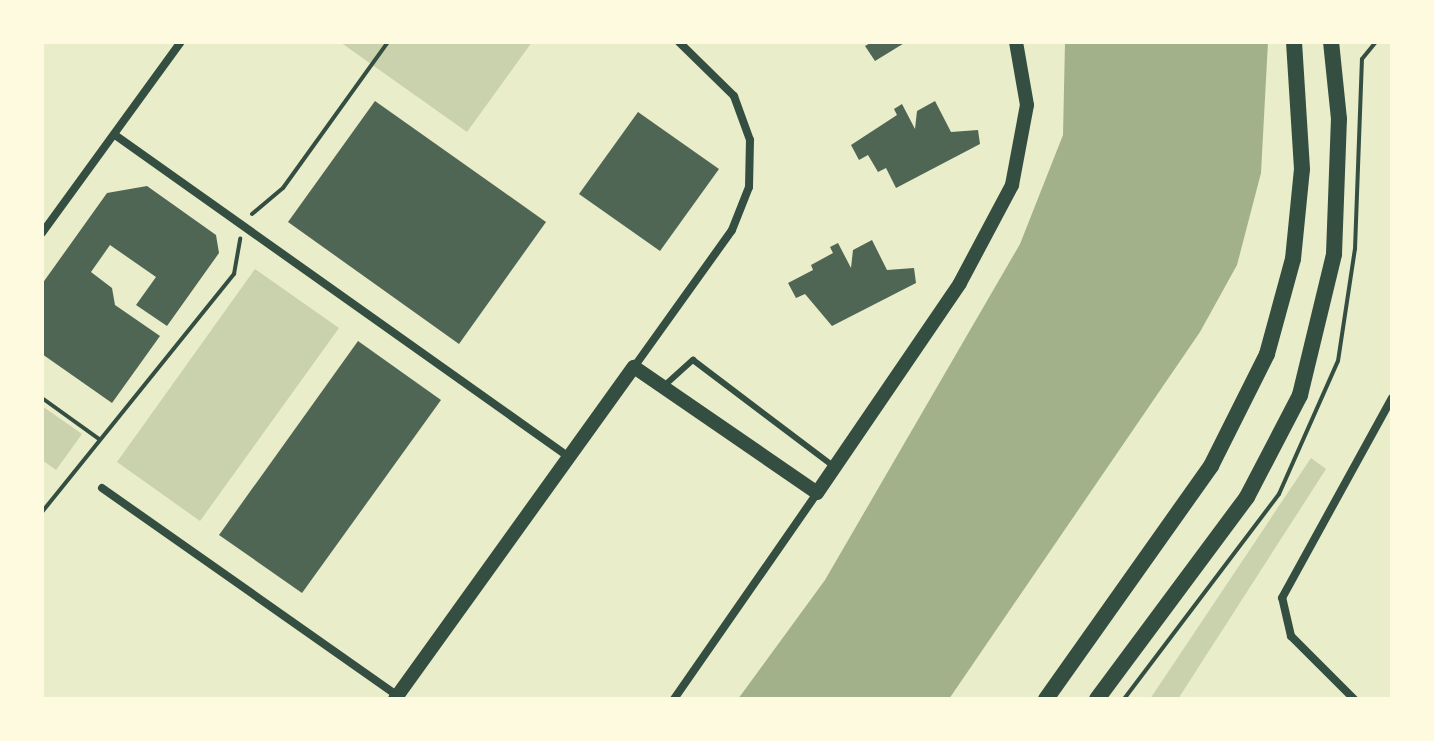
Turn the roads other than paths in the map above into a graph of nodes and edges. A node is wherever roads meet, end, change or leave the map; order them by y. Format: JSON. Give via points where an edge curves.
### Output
{"nodes":[{"id":1,"x":181,"y":42,"type":"edge"},
{"id":2,"x":679,"y":42,"type":"edge"},
{"id":3,"x":1016,"y":42,"type":"edge"},
{"id":4,"x":1294,"y":42,"type":"edge"},
{"id":5,"x":1331,"y":42,"type":"edge"},
{"id":6,"x":115,"y":135,"type":"junction"},
{"id":7,"x":42,"y":233,"type":"edge"},
{"id":8,"x":634,"y":367,"type":"junction"},
{"id":9,"x":662,"y":387,"type":"junction"},
{"id":10,"x":1392,"y":398,"type":"edge"},
{"id":11,"x":569,"y":457,"type":"junction"},
{"id":12,"x":836,"y":468,"type":"junction"},
{"id":13,"x":102,"y":488,"type":"dead end"},
{"id":14,"x":817,"y":493,"type":"junction"},
{"id":15,"x":398,"y":698,"type":"edge"},
{"id":16,"x":674,"y":699,"type":"edge"},
{"id":17,"x":1046,"y":699,"type":"edge"},
{"id":18,"x":1097,"y":699,"type":"edge"},
{"id":19,"x":1354,"y":699,"type":"edge"}],
"edges":[{"from":1,"to":6,"type":"street"},
{"from":2,"to":8,"type":"street","via":[[721,77],[750,140],[743,209]]},
{"from":3,"to":12,"type":"street","via":[[1027,105],[1012,185],[960,283]]},
{"from":4,"to":17,"type":"main road","via":[[1302,169],[1293,259],[1267,354],[1211,466]]},
{"from":5,"to":18,"type":"main road","via":[[1339,119],[1335,241],[1300,395],[1247,497]]},
{"from":6,"to":7,"type":"street"},
{"from":6,"to":11,"type":"street"},
{"from":8,"to":9,"type":"street"},
{"from":8,"to":11,"type":"street"},
{"from":9,"to":12,"type":"lane","via":[[693,360]]},
{"from":9,"to":14,"type":"street"},
{"from":10,"to":19,"type":"street","via":[[1282,598],[1291,636]]},
{"from":11,"to":15,"type":"street"},
{"from":12,"to":14,"type":"street"},
{"from":13,"to":15,"type":"street"},
{"from":14,"to":16,"type":"street"}]}
